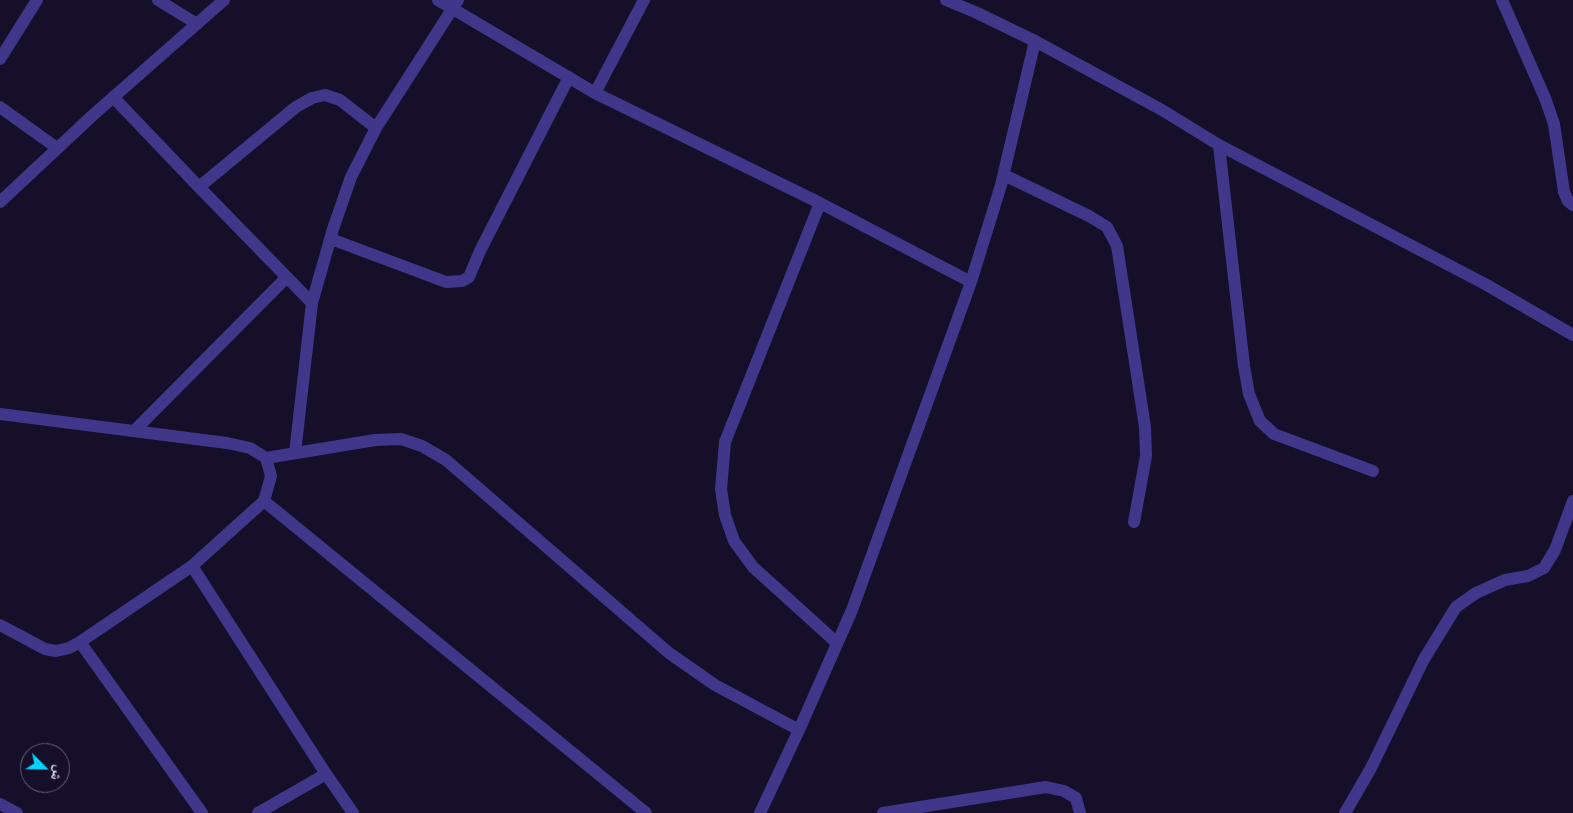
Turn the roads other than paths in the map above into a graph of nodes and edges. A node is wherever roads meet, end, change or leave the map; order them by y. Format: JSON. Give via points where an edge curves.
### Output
{"nodes":[{"id":1,"x":37,"y":0,"type":"edge"},
{"id":2,"x":158,"y":0,"type":"edge"},
{"id":3,"x":224,"y":0,"type":"edge"},
{"id":4,"x":438,"y":0,"type":"edge"},
{"id":5,"x":644,"y":0,"type":"edge"},
{"id":6,"x":946,"y":0,"type":"edge"},
{"id":7,"x":973,"y":0,"type":"edge"},
{"id":8,"x":1502,"y":0,"type":"edge"},
{"id":9,"x":456,"y":4,"type":"edge"},
{"id":10,"x":983,"y":16,"type":"junction"},
{"id":11,"x":197,"y":24,"type":"junction"},
{"id":12,"x":1035,"y":41,"type":"junction"},
{"id":13,"x":0,"y":60,"type":"edge"},
{"id":14,"x":569,"y":77,"type":"junction"},
{"id":15,"x":595,"y":92,"type":"junction"},
{"id":16,"x":113,"y":97,"type":"junction"},
{"id":17,"x":0,"y":107,"type":"edge"},
{"id":18,"x":376,"y":128,"type":"junction"},
{"id":19,"x":1219,"y":145,"type":"junction"},
{"id":20,"x":57,"y":148,"type":"junction"},
{"id":21,"x":1004,"y":174,"type":"junction"},
{"id":22,"x":199,"y":187,"type":"junction"},
{"id":23,"x":0,"y":202,"type":"edge"},
{"id":24,"x":820,"y":203,"type":"junction"},
{"id":25,"x":1573,"y":205,"type":"edge"},
{"id":26,"x":331,"y":239,"type":"junction"},
{"id":27,"x":287,"y":277,"type":"junction"},
{"id":28,"x":971,"y":282,"type":"junction"},
{"id":29,"x":312,"y":303,"type":"junction"},
{"id":30,"x":1573,"y":335,"type":"edge"},
{"id":31,"x":0,"y":414,"type":"edge"},
{"id":32,"x":134,"y":431,"type":"junction"},
{"id":33,"x":295,"y":453,"type":"junction"},
{"id":34,"x":266,"y":458,"type":"junction"},
{"id":35,"x":1373,"y":471,"type":"dead end"},
{"id":36,"x":264,"y":501,"type":"junction"},
{"id":37,"x":1573,"y":501,"type":"edge"},
{"id":38,"x":1134,"y":522,"type":"dead end"},
{"id":39,"x":192,"y":566,"type":"junction"},
{"id":40,"x":0,"y":625,"type":"edge"},
{"id":41,"x":80,"y":642,"type":"junction"},
{"id":42,"x":837,"y":643,"type":"junction"},
{"id":43,"x":799,"y":730,"type":"junction"},
{"id":44,"x":326,"y":774,"type":"junction"},
{"id":45,"x":0,"y":804,"type":"edge"},
{"id":46,"x":17,"y":813,"type":"edge"},
{"id":47,"x":202,"y":813,"type":"edge"},
{"id":48,"x":258,"y":813,"type":"edge"},
{"id":49,"x":353,"y":813,"type":"edge"},
{"id":50,"x":646,"y":813,"type":"edge"},
{"id":51,"x":760,"y":813,"type":"edge"},
{"id":52,"x":883,"y":813,"type":"edge"},
{"id":53,"x":1080,"y":813,"type":"edge"},
{"id":54,"x":1345,"y":813,"type":"edge"}],
"edges":[{"from":1,"to":13,"type":"street"},
{"from":2,"to":11,"type":"street"},
{"from":3,"to":11,"type":"street"},
{"from":4,"to":9,"type":"street"},
{"from":5,"to":15,"type":"street"},
{"from":6,"to":10,"type":"street"},
{"from":7,"to":10,"type":"street"},
{"from":8,"to":25,"type":"street","via":[[1545,98],[1554,124],[1564,192]]},
{"from":9,"to":14,"type":"street"},
{"from":9,"to":18,"type":"street"},
{"from":10,"to":12,"type":"street"},
{"from":11,"to":16,"type":"street"},
{"from":12,"to":19,"type":"street"},
{"from":12,"to":21,"type":"street"},
{"from":14,"to":15,"type":"street"},
{"from":14,"to":26,"type":"street","via":[[468,277],[462,281],[446,282]]},
{"from":15,"to":24,"type":"street"},
{"from":16,"to":20,"type":"street"},
{"from":16,"to":22,"type":"street"},
{"from":17,"to":20,"type":"street"},
{"from":18,"to":22,"type":"street","via":[[340,100],[325,95],[312,98],[296,107]]},
{"from":18,"to":26,"type":"street","via":[[351,177]]},
{"from":19,"to":30,"type":"street","via":[[1485,284]]},
{"from":19,"to":35,"type":"street","via":[[1244,366],[1249,394],[1260,421],[1274,434]]},
{"from":20,"to":23,"type":"street"},
{"from":21,"to":28,"type":"street"},
{"from":21,"to":38,"type":"street","via":[[1107,227],[1117,246],[1146,456]]},
{"from":22,"to":27,"type":"street"},
{"from":24,"to":28,"type":"street"},
{"from":24,"to":42,"type":"street","via":[[725,442],[721,488],[725,515],[734,541],[748,560]]},
{"from":26,"to":29,"type":"street"},
{"from":27,"to":29,"type":"street"},
{"from":27,"to":32,"type":"street"},
{"from":28,"to":42,"type":"street","via":[[852,610]]},
{"from":29,"to":33,"type":"street"},
{"from":31,"to":32,"type":"street"},
{"from":32,"to":34,"type":"street","via":[[227,442],[250,448]]},
{"from":33,"to":34,"type":"street"},
{"from":33,"to":43,"type":"street","via":[[375,440],[401,440],[422,446],[446,460],[669,653],[715,685]]},
{"from":34,"to":36,"type":"street","via":[[271,476]]},
{"from":36,"to":39,"type":"street"},
{"from":36,"to":50,"type":"street"},
{"from":37,"to":54,"type":"street","via":[[1555,550],[1544,568],[1528,576],[1505,580],[1476,593],[1456,607],[1424,659]]},
{"from":39,"to":41,"type":"street"},
{"from":39,"to":44,"type":"street"},
{"from":40,"to":41,"type":"street","via":[[45,649],[56,651]]},
{"from":41,"to":47,"type":"street"},
{"from":42,"to":43,"type":"street"},
{"from":43,"to":51,"type":"street"},
{"from":44,"to":48,"type":"street"},
{"from":44,"to":49,"type":"street"},
{"from":45,"to":46,"type":"street"},
{"from":52,"to":53,"type":"street","via":[[1046,787],[1076,798]]}]}
